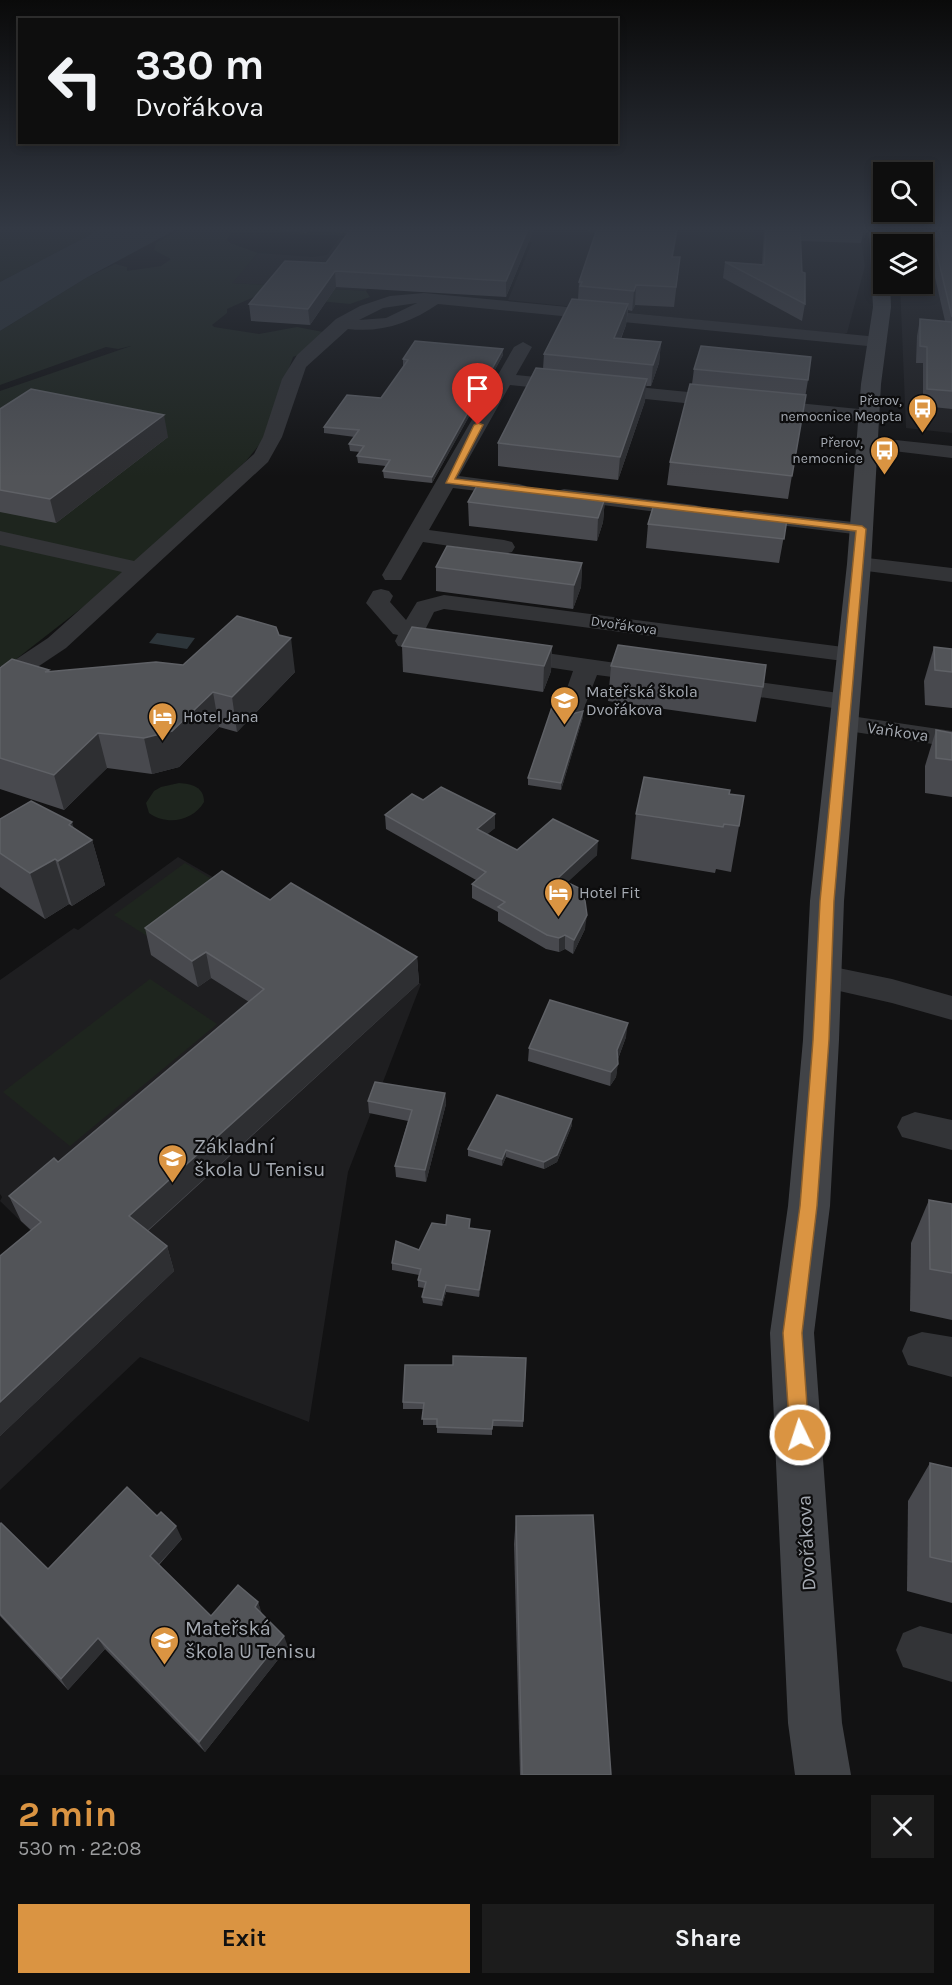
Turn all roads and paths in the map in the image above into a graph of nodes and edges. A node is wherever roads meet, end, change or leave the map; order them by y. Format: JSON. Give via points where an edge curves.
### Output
{"nodes":[{"id":1,"x":362,"y":312,"type":"edge"},
{"id":2,"x":412,"y":312,"type":"edge"},
{"id":3,"x":567,"y":312,"type":"edge"},
{"id":4,"x":881,"y":312,"type":"edge"},
{"id":5,"x":342,"y":323,"type":"junction"},
{"id":6,"x":878,"y":342,"type":"junction"},
{"id":7,"x":523,"y":346,"type":"dead end"},
{"id":8,"x":505,"y":379,"type":"junction"},
{"id":9,"x":868,"y":430,"type":"junction"},
{"id":10,"x":952,"y":442,"type":"edge"},
{"id":11,"x":952,"y":452,"type":"edge"},
{"id":12,"x":449,"y":481,"type":"junction"},
{"id":13,"x":862,"y":529,"type":"junction"},
{"id":14,"x":416,"y":535,"type":"junction"},
{"id":15,"x":0,"y":537,"type":"edge"},
{"id":16,"x":504,"y":547,"type":"dead end"},
{"id":17,"x":859,"y":564,"type":"junction"},
{"id":18,"x":140,"y":569,"type":"junction"},
{"id":19,"x":393,"y":575,"type":"dead end"},
{"id":20,"x":952,"y":575,"type":"edge"},
{"id":21,"x":381,"y":596,"type":"dead end"},
{"id":22,"x":412,"y":631,"type":"junction"},
{"id":23,"x":452,"y":647,"type":"edge"},
{"id":24,"x":486,"y":652,"type":"edge"},
{"id":25,"x":851,"y":655,"type":"junction"},
{"id":26,"x":587,"y":666,"type":"junction"},
{"id":27,"x":0,"y":681,"type":"edge"},
{"id":28,"x":572,"y":711,"type":"edge"},
{"id":29,"x":845,"y":713,"type":"junction"},
{"id":30,"x":952,"y":739,"type":"edge"},
{"id":31,"x":824,"y":977,"type":"junction"},
{"id":32,"x":952,"y":1008,"type":"edge"},
{"id":33,"x":915,"y":1127,"type":"dead end"},
{"id":34,"x":952,"y":1135,"type":"edge"},
{"id":35,"x":823,"y":1775,"type":"edge"}],
"edges":[{"from":1,"to":5,"type":"street"},
{"from":2,"to":5,"type":"street","via":[[390,324]]},
{"from":3,"to":6,"type":"street"},
{"from":4,"to":6,"type":"main road","name":"Dvořákova"},
{"from":5,"to":18,"type":"street","via":[[297,366],[279,411],[273,442],[261,458]]},
{"from":6,"to":9,"type":"main road","name":"Dvořákova"},
{"from":7,"to":8,"type":"street"},
{"from":8,"to":9,"type":"street"},
{"from":8,"to":12,"type":"street"},
{"from":9,"to":10,"type":"street"},
{"from":9,"to":11,"type":"street"},
{"from":9,"to":13,"type":"main road","name":"Dvořákova"},
{"from":12,"to":13,"type":"street"},
{"from":12,"to":14,"type":"street"},
{"from":13,"to":17,"type":"main road","name":"Dvořákova"},
{"from":14,"to":16,"type":"street"},
{"from":14,"to":19,"type":"street"},
{"from":15,"to":18,"type":"street"},
{"from":17,"to":20,"type":"street"},
{"from":17,"to":25,"type":"main road","name":"Dvořákova"},
{"from":18,"to":27,"type":"street","via":[[57,643]]},
{"from":21,"to":22,"type":"street","via":[[378,603],[401,629]]},
{"from":22,"to":23,"type":"street","via":[[407,640]]},
{"from":22,"to":25,"type":"street","name":"Dvořákova","via":[[425,607],[444,602]]},
{"from":24,"to":26,"type":"street"},
{"from":25,"to":29,"type":"main road","name":"Dvořákova"},
{"from":26,"to":28,"type":"street"},
{"from":26,"to":29,"type":"street","via":[[688,680]]},
{"from":29,"to":30,"type":"street","name":"Vaňkova"},
{"from":29,"to":31,"type":"main road","name":"Dvořákova","via":[[827,901]]},
{"from":31,"to":32,"type":"street"},
{"from":31,"to":35,"type":"main road","name":"Dvořákova","via":[[809,1206],[792,1333],[815,1724]]},
{"from":33,"to":34,"type":"street"}]}
